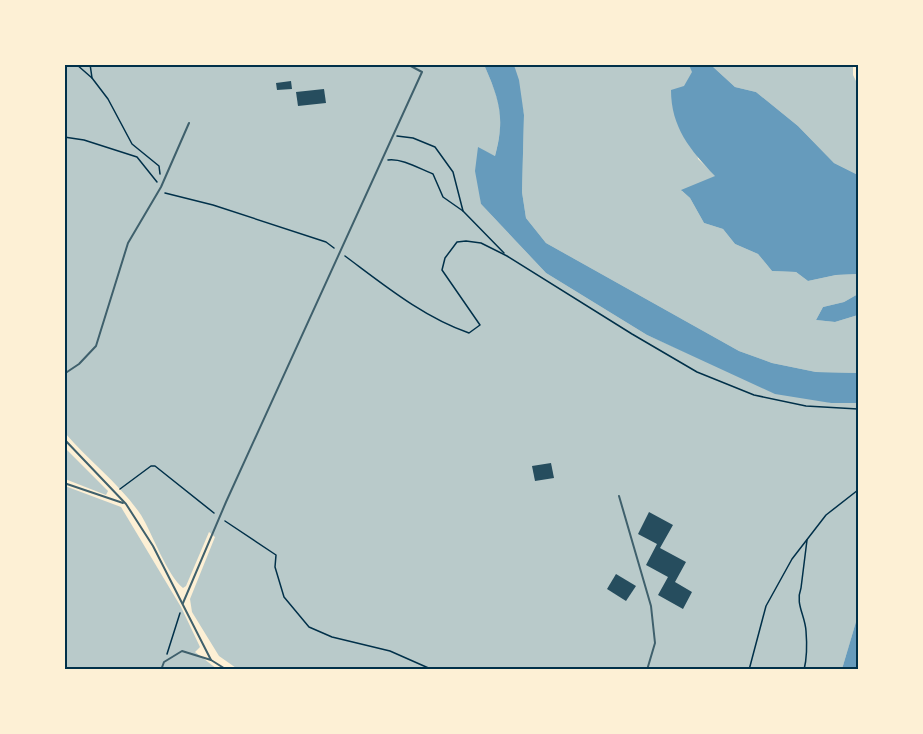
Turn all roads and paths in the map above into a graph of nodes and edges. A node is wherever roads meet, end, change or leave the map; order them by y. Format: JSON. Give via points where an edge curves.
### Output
{"nodes":[{"id":1,"x":76,"y":64,"type":"edge"},
{"id":2,"x":90,"y":64,"type":"edge"},
{"id":3,"x":408,"y":64,"type":"edge"},
{"id":4,"x":92,"y":78,"type":"junction"},
{"id":5,"x":189,"y":123,"type":"dead end"},
{"id":6,"x":393,"y":136,"type":"junction"},
{"id":7,"x":64,"y":137,"type":"edge"},
{"id":8,"x":381,"y":162,"type":"junction"},
{"id":9,"x":161,"y":187,"type":"junction"},
{"id":10,"x":463,"y":211,"type":"junction"},
{"id":11,"x":340,"y":252,"type":"junction"},
{"id":12,"x":507,"y":256,"type":"junction"},
{"id":13,"x":64,"y":375,"type":"edge"},
{"id":14,"x":858,"y":409,"type":"edge"},
{"id":15,"x":64,"y":440,"type":"edge"},
{"id":16,"x":64,"y":483,"type":"edge"},
{"id":17,"x":858,"y":490,"type":"edge"},
{"id":18,"x":116,"y":493,"type":"junction"},
{"id":19,"x":619,"y":496,"type":"dead end"},
{"id":20,"x":126,"y":504,"type":"junction"},
{"id":21,"x":219,"y":517,"type":"junction"},
{"id":22,"x":807,"y":539,"type":"junction"},
{"id":23,"x":183,"y":603,"type":"junction"},
{"id":24,"x":211,"y":660,"type":"junction"},
{"id":25,"x":164,"y":662,"type":"junction"},
{"id":26,"x":161,"y":669,"type":"edge"},
{"id":27,"x":227,"y":669,"type":"edge"},
{"id":28,"x":433,"y":669,"type":"edge"},
{"id":29,"x":647,"y":669,"type":"edge"},
{"id":30,"x":749,"y":669,"type":"edge"},
{"id":31,"x":804,"y":669,"type":"edge"}],
"edges":[{"from":1,"to":4,"type":"path"},
{"from":2,"to":4,"type":"path"},
{"from":3,"to":6,"type":"lane","via":[[422,72]]},
{"from":4,"to":9,"type":"path","via":[[132,144],[159,166]]},
{"from":5,"to":9,"type":"lane"},
{"from":6,"to":8,"type":"lane"},
{"from":6,"to":10,"type":"path","via":[[413,138],[435,147],[453,172]]},
{"from":7,"to":9,"type":"path","via":[[137,157]]},
{"from":8,"to":10,"type":"path","via":[[393,160],[433,174],[443,197]]},
{"from":8,"to":11,"type":"lane"},
{"from":9,"to":11,"type":"path","via":[[165,192],[326,243]]},
{"from":9,"to":13,"type":"lane","via":[[128,243],[96,346]]},
{"from":10,"to":12,"type":"path"},
{"from":11,"to":12,"type":"path","via":[[391,290],[447,325],[469,333],[480,325],[442,270],[445,258],[457,243],[466,241],[481,243]]},
{"from":11,"to":21,"type":"lane"},
{"from":12,"to":14,"type":"path","via":[[697,372],[754,395],[806,406]]},
{"from":15,"to":18,"type":"lane"},
{"from":16,"to":20,"type":"lane"},
{"from":17,"to":22,"type":"path","via":[[826,515]]},
{"from":18,"to":20,"type":"lane"},
{"from":18,"to":21,"type":"path","via":[[154,466]]},
{"from":19,"to":29,"type":"lane","via":[[651,606],[655,643]]},
{"from":20,"to":23,"type":"lane"},
{"from":21,"to":23,"type":"lane"},
{"from":21,"to":28,"type":"path","via":[[276,555],[275,567],[284,597],[309,627],[332,637],[390,651]]},
{"from":22,"to":30,"type":"path","via":[[766,606]]},
{"from":22,"to":31,"type":"path","via":[[798,596],[806,629]]},
{"from":23,"to":24,"type":"lane"},
{"from":23,"to":25,"type":"path"},
{"from":24,"to":25,"type":"lane","via":[[182,651]]},
{"from":24,"to":27,"type":"lane"},
{"from":25,"to":26,"type":"lane"}]}
